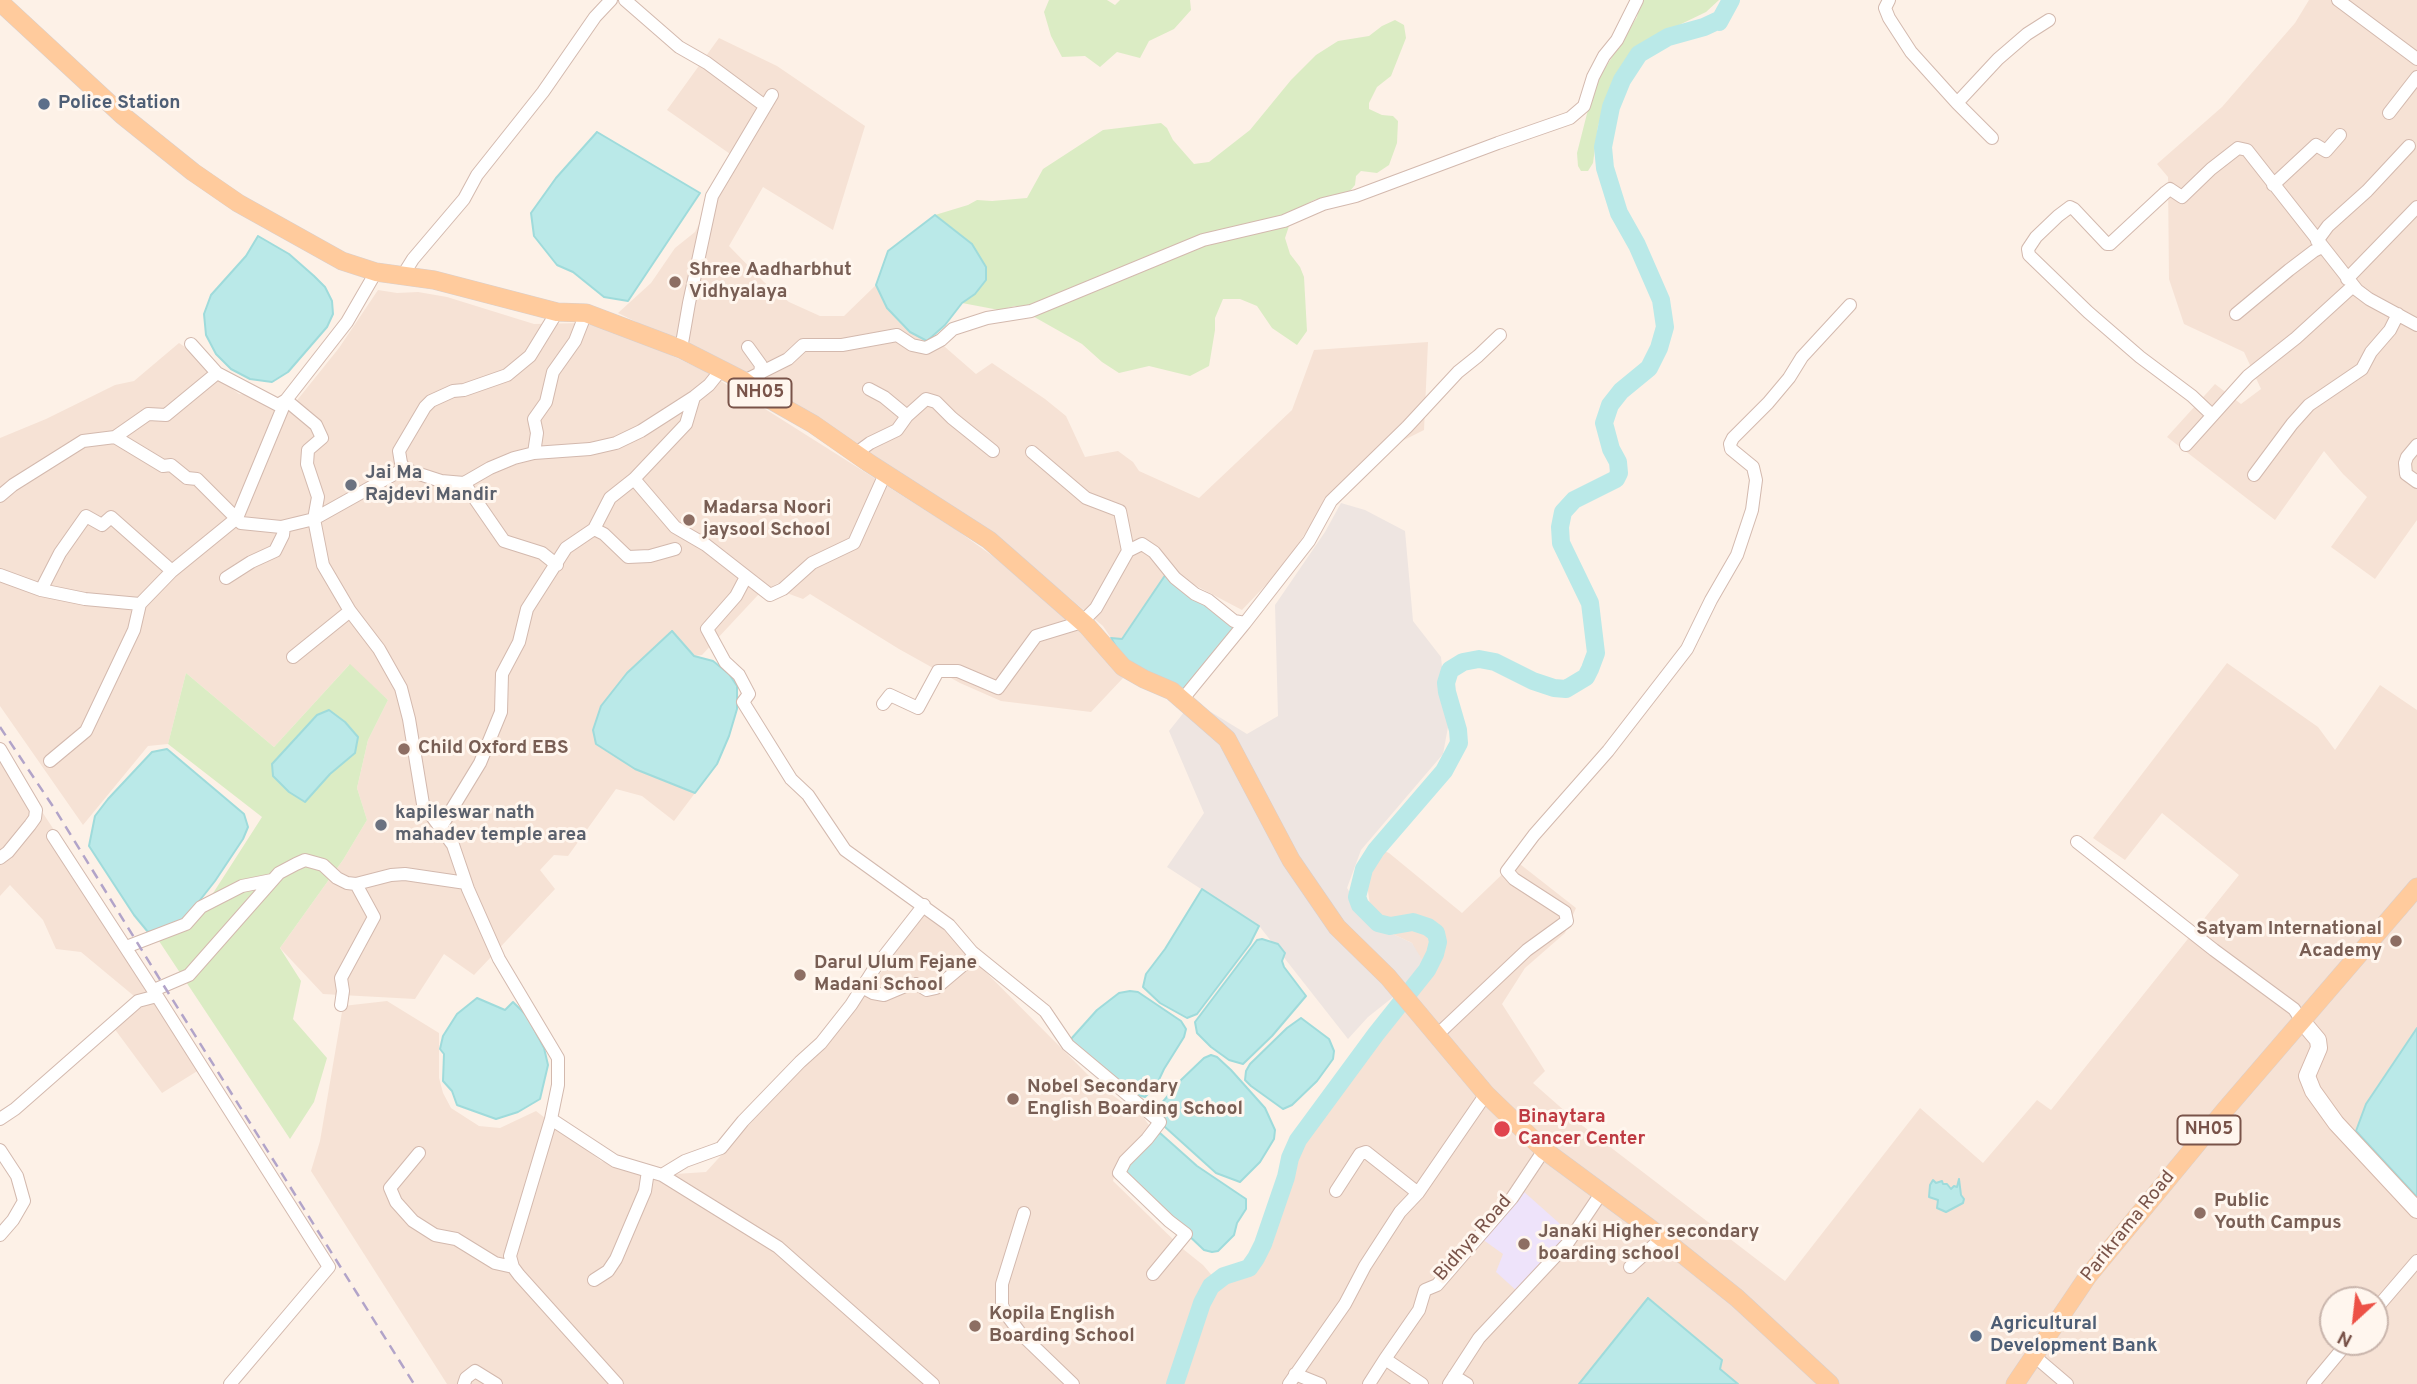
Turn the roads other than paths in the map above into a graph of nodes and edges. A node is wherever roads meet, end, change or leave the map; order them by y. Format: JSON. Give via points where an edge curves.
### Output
{"nodes":[{"id":1,"x":611,"y":0,"type":"edge"},
{"id":2,"x":625,"y":0,"type":"edge"},
{"id":3,"x":1637,"y":0,"type":"edge"},
{"id":4,"x":1889,"y":0,"type":"edge"},
{"id":5,"x":2338,"y":0,"type":"edge"},
{"id":6,"x":0,"y":2,"type":"edge"},
{"id":7,"x":2049,"y":20,"type":"dead end"},
{"id":8,"x":2417,"y":59,"type":"edge"},
{"id":9,"x":2417,"y":77,"type":"edge"},
{"id":10,"x":1957,"y":103,"type":"junction"},
{"id":11,"x":2389,"y":113,"type":"dead end"},
{"id":12,"x":2340,"y":135,"type":"dead end"},
{"id":13,"x":1992,"y":138,"type":"dead end"},
{"id":14,"x":2409,"y":146,"type":"dead end"},
{"id":15,"x":2273,"y":185,"type":"junction"},
{"id":16,"x":2417,"y":207,"type":"edge"},
{"id":17,"x":2320,"y":244,"type":"junction"},
{"id":18,"x":376,"y":272,"type":"junction"},
{"id":19,"x":403,"y":275,"type":"junction"},
{"id":20,"x":2350,"y":282,"type":"junction"},
{"id":21,"x":1850,"y":305,"type":"dead end"},
{"id":22,"x":557,"y":313,"type":"junction"},
{"id":23,"x":586,"y":313,"type":"junction"},
{"id":24,"x":2236,"y":314,"type":"dead end"},
{"id":25,"x":2398,"y":314,"type":"junction"},
{"id":26,"x":2417,"y":325,"type":"edge"},
{"id":27,"x":1500,"y":335,"type":"dead end"},
{"id":28,"x":191,"y":344,"type":"dead end"},
{"id":29,"x":748,"y":347,"type":"dead end"},
{"id":30,"x":681,"y":349,"type":"junction"},
{"id":31,"x":721,"y":370,"type":"junction"},
{"id":32,"x":217,"y":373,"type":"junction"},
{"id":33,"x":752,"y":377,"type":"junction"},
{"id":34,"x":870,"y":389,"type":"dead end"},
{"id":35,"x":694,"y":397,"type":"junction"},
{"id":36,"x":286,"y":400,"type":"junction"},
{"id":37,"x":2212,"y":415,"type":"junction"},
{"id":38,"x":907,"y":416,"type":"junction"},
{"id":39,"x":115,"y":437,"type":"junction"},
{"id":40,"x":2186,"y":444,"type":"dead end"},
{"id":41,"x":2417,"y":445,"type":"edge"},
{"id":42,"x":993,"y":450,"type":"dead end"},
{"id":43,"x":1032,"y":452,"type":"dead end"},
{"id":44,"x":534,"y":453,"type":"junction"},
{"id":45,"x":855,"y":454,"type":"junction"},
{"id":46,"x":406,"y":471,"type":"junction"},
{"id":47,"x":886,"y":474,"type":"junction"},
{"id":48,"x":2254,"y":475,"type":"dead end"},
{"id":49,"x":634,"y":479,"type":"junction"},
{"id":50,"x":2417,"y":482,"type":"edge"},
{"id":51,"x":464,"y":483,"type":"junction"},
{"id":52,"x":0,"y":496,"type":"edge"},
{"id":53,"x":237,"y":519,"type":"junction"},
{"id":54,"x":314,"y":519,"type":"junction"},
{"id":55,"x":284,"y":527,"type":"junction"},
{"id":56,"x":594,"y":529,"type":"junction"},
{"id":57,"x":675,"y":549,"type":"dead end"},
{"id":58,"x":1128,"y":551,"type":"junction"},
{"id":59,"x":557,"y":565,"type":"junction"},
{"id":60,"x":172,"y":571,"type":"junction"},
{"id":61,"x":0,"y":575,"type":"edge"},
{"id":62,"x":746,"y":576,"type":"junction"},
{"id":63,"x":226,"y":578,"type":"dead end"},
{"id":64,"x":41,"y":590,"type":"junction"},
{"id":65,"x":140,"y":604,"type":"junction"},
{"id":66,"x":350,"y":611,"type":"junction"},
{"id":67,"x":1082,"y":622,"type":"junction"},
{"id":68,"x":1245,"y":623,"type":"junction"},
{"id":69,"x":293,"y":657,"type":"dead end"},
{"id":70,"x":1182,"y":700,"type":"junction"},
{"id":71,"x":883,"y":704,"type":"dead end"},
{"id":72,"x":0,"y":749,"type":"edge"},
{"id":73,"x":50,"y":761,"type":"dead end"},
{"id":74,"x":441,"y":827,"type":"junction"},
{"id":75,"x":53,"y":836,"type":"dead end"},
{"id":76,"x":2077,"y":842,"type":"dead end"},
{"id":77,"x":0,"y":858,"type":"edge"},
{"id":78,"x":272,"y":880,"type":"junction"},
{"id":79,"x":466,"y":883,"type":"junction"},
{"id":80,"x":356,"y":884,"type":"junction"},
{"id":81,"x":2417,"y":887,"type":"edge"},
{"id":82,"x":924,"y":905,"type":"junction"},
{"id":83,"x":125,"y":947,"type":"junction"},
{"id":84,"x":975,"y":955,"type":"junction"},
{"id":85,"x":862,"y":987,"type":"junction"},
{"id":86,"x":156,"y":993,"type":"junction"},
{"id":87,"x":341,"y":1005,"type":"dead end"},
{"id":88,"x":2302,"y":1021,"type":"junction"},
{"id":89,"x":1437,"y":1035,"type":"junction"},
{"id":90,"x":1486,"y":1094,"type":"junction"},
{"id":91,"x":0,"y":1119,"type":"edge"},
{"id":92,"x":551,"y":1119,"type":"junction"},
{"id":93,"x":0,"y":1150,"type":"edge"},
{"id":94,"x":1544,"y":1150,"type":"junction"},
{"id":95,"x":419,"y":1153,"type":"dead end"},
{"id":96,"x":648,"y":1171,"type":"junction"},
{"id":97,"x":662,"y":1175,"type":"junction"},
{"id":98,"x":1336,"y":1191,"type":"dead end"},
{"id":99,"x":1418,"y":1192,"type":"junction"},
{"id":100,"x":1602,"y":1192,"type":"junction"},
{"id":101,"x":2417,"y":1210,"type":"edge"},
{"id":102,"x":1024,"y":1213,"type":"dead end"},
{"id":103,"x":0,"y":1235,"type":"edge"},
{"id":104,"x":1662,"y":1238,"type":"junction"},
{"id":105,"x":2417,"y":1261,"type":"edge"},
{"id":106,"x":513,"y":1267,"type":"junction"},
{"id":107,"x":1630,"y":1268,"type":"dead end"},
{"id":108,"x":1153,"y":1274,"type":"dead end"},
{"id":109,"x":594,"y":1280,"type":"dead end"},
{"id":110,"x":2389,"y":1294,"type":"edge"},
{"id":111,"x":2033,"y":1355,"type":"junction"},
{"id":112,"x":2336,"y":1356,"type":"edge"},
{"id":113,"x":1385,"y":1359,"type":"junction"},
{"id":114,"x":1292,"y":1379,"type":"edge"},
{"id":115,"x":1452,"y":1380,"type":"edge"},
{"id":116,"x":230,"y":1384,"type":"edge"},
{"id":117,"x":464,"y":1384,"type":"edge"},
{"id":118,"x":496,"y":1384,"type":"edge"},
{"id":119,"x":617,"y":1384,"type":"edge"},
{"id":120,"x":933,"y":1384,"type":"edge"},
{"id":121,"x":1073,"y":1384,"type":"edge"},
{"id":122,"x":1320,"y":1384,"type":"edge"},
{"id":123,"x":1369,"y":1384,"type":"edge"},
{"id":124,"x":1422,"y":1384,"type":"edge"},
{"id":125,"x":1467,"y":1384,"type":"edge"},
{"id":126,"x":1830,"y":1384,"type":"edge"},
{"id":127,"x":2015,"y":1384,"type":"edge"},
{"id":128,"x":2067,"y":1384,"type":"edge"},
{"id":129,"x":2313,"y":1384,"type":"edge"}],
"edges":[{"from":1,"to":19,"type":"street"},
{"from":2,"to":30,"type":"street","via":[[679,47],[768,101],[712,196]]},
{"from":3,"to":33,"type":"street","via":[[1589,86],[1584,106],[1570,118],[1284,221],[1203,240],[1031,311],[953,329],[926,348],[897,335],[842,345],[803,345],[788,359]]},
{"from":4,"to":10,"type":"street","via":[[1885,8],[1904,41]]},
{"from":5,"to":8,"type":"street"},
{"from":6,"to":18,"type":"main road","number":"NH05","via":[[122,115],[192,172],[342,261]]},
{"from":7,"to":10,"type":"street","via":[[2017,42]]},
{"from":9,"to":11,"type":"street"},
{"from":10,"to":13,"type":"street"},
{"from":12,"to":15,"type":"street","via":[[2326,151],[2316,145]]},
{"from":14,"to":17,"type":"street","via":[[2328,226]]},
{"from":15,"to":17,"type":"street"},
{"from":15,"to":37,"type":"street","via":[[2247,150],[2238,148],[2182,197],[2170,189],[2166,192],[2110,244],[2070,207],[2028,249],[2081,306]]},
{"from":16,"to":20,"type":"street"},
{"from":17,"to":20,"type":"street"},
{"from":17,"to":24,"type":"street"},
{"from":18,"to":19,"type":"main road","number":"NH05"},
{"from":18,"to":36,"type":"street","via":[[347,322]]},
{"from":19,"to":22,"type":"main road","number":"NH05"},
{"from":20,"to":25,"type":"street","via":[[2369,299]]},
{"from":20,"to":37,"type":"street"},
{"from":21,"to":89,"type":"street","via":[[1730,444],[1754,467],[1752,510],[1737,555],[1687,649],[1507,871],[1565,912],[1567,921],[1527,950]]},
{"from":22,"to":23,"type":"main road","number":"NH05"},
{"from":22,"to":46,"type":"street","via":[[530,356],[508,375],[453,391],[425,407],[399,451]]},
{"from":23,"to":30,"type":"main road","number":"NH05"},
{"from":23,"to":44,"type":"street","via":[[575,341],[553,372],[546,402],[534,419]]},
{"from":25,"to":26,"type":"street"},
{"from":25,"to":48,"type":"street","via":[[2362,369],[2309,405]]},
{"from":27,"to":68,"type":"street","via":[[1331,501],[1309,541]]},
{"from":28,"to":32,"type":"street"},
{"from":29,"to":33,"type":"street","via":[[761,365]]},
{"from":30,"to":31,"type":"main road","number":"NH05"},
{"from":31,"to":33,"type":"main road","number":"NH05"},
{"from":31,"to":35,"type":"street"},
{"from":32,"to":36,"type":"street","via":[[278,405]]},
{"from":32,"to":39,"type":"street","via":[[166,415],[148,414]]},
{"from":33,"to":45,"type":"main road","number":"NH05","via":[[762,395]]},
{"from":34,"to":38,"type":"street"},
{"from":35,"to":44,"type":"street","via":[[616,443]]},
{"from":35,"to":49,"type":"street","via":[[686,424]]},
{"from":36,"to":53,"type":"street"},
{"from":36,"to":54,"type":"street","via":[[316,425],[322,438],[308,450],[307,464],[318,497]]},
{"from":37,"to":40,"type":"street"},
{"from":38,"to":42,"type":"street","via":[[926,399],[936,402]]},
{"from":38,"to":45,"type":"street","via":[[897,430]]},
{"from":39,"to":52,"type":"street","via":[[83,441]]},
{"from":39,"to":53,"type":"street","via":[[163,466],[171,465],[187,478],[197,479]]},
{"from":41,"to":50,"type":"street","via":[[2405,463],[2406,474]]},
{"from":43,"to":58,"type":"street","via":[[1086,498],[1120,511]]},
{"from":44,"to":51,"type":"street","via":[[490,468]]},
{"from":45,"to":47,"type":"main road","number":"NH05"},
{"from":46,"to":51,"type":"street"},
{"from":46,"to":54,"type":"street"},
{"from":47,"to":62,"type":"street","via":[[854,543],[812,563],[770,595]]},
{"from":47,"to":67,"type":"main road","number":"NH05","via":[[989,540]]},
{"from":49,"to":56,"type":"street","via":[[610,498]]},
{"from":49,"to":62,"type":"street","via":[[674,527]]},
{"from":51,"to":59,"type":"street","via":[[504,541],[542,553]]},
{"from":53,"to":55,"type":"street"},
{"from":53,"to":60,"type":"street"},
{"from":54,"to":55,"type":"street"},
{"from":54,"to":66,"type":"street","via":[[323,565]]},
{"from":55,"to":63,"type":"street","via":[[275,551]]},
{"from":56,"to":57,"type":"street","via":[[628,557]]},
{"from":56,"to":59,"type":"street","via":[[566,548]]},
{"from":58,"to":67,"type":"street","via":[[1096,608]]},
{"from":58,"to":68,"type":"street","via":[[1142,544],[1195,594],[1234,621]]},
{"from":59,"to":74,"type":"street","via":[[527,609],[519,642],[502,674],[501,712],[480,763]]},
{"from":60,"to":64,"type":"street","via":[[111,517],[102,524],[86,516]]},
{"from":60,"to":65,"type":"street"},
{"from":61,"to":64,"type":"street"},
{"from":62,"to":82,"type":"street","via":[[736,596],[707,629],[749,694],[743,702],[791,779],[808,794],[845,850]]},
{"from":64,"to":65,"type":"street"},
{"from":65,"to":73,"type":"street","via":[[134,630],[86,731]]},
{"from":66,"to":69,"type":"street"},
{"from":66,"to":74,"type":"street","via":[[401,688],[423,804]]},
{"from":67,"to":70,"type":"main road","number":"NH05","via":[[1123,667]]},
{"from":67,"to":71,"type":"street","via":[[1036,636],[998,688],[958,671],[938,671],[918,708],[890,695]]},
{"from":68,"to":70,"type":"street"},
{"from":70,"to":89,"type":"main road","number":"NH05","via":[[1227,739],[1291,860],[1337,927]]},
{"from":72,"to":77,"type":"street","via":[[36,810],[30,825]]},
{"from":74,"to":79,"type":"street","via":[[453,845]]},
{"from":75,"to":83,"type":"street"},
{"from":76,"to":88,"type":"street","via":[[2294,1009]]},
{"from":78,"to":80,"type":"street","via":[[305,860]]},
{"from":78,"to":83,"type":"street","via":[[242,886],[201,907],[186,924]]},
{"from":78,"to":86,"type":"street","via":[[189,975]]},
{"from":79,"to":80,"type":"street","via":[[405,874]]},
{"from":79,"to":92,"type":"street","via":[[499,959],[558,1058]]},
{"from":80,"to":87,"type":"street","via":[[374,917],[341,978]]},
{"from":81,"to":88,"type":"main road","name":"Parikrama Road","number":"NH05"},
{"from":82,"to":84,"type":"street"},
{"from":82,"to":85,"type":"street"},
{"from":83,"to":86,"type":"street"},
{"from":84,"to":85,"type":"street","via":[[936,988],[910,984],[884,995]]},
{"from":84,"to":108,"type":"street","via":[[1045,1011],[1068,1045],[1160,1122],[1119,1173],[1186,1234]]},
{"from":85,"to":97,"type":"street","via":[[821,1043],[721,1148]]},
{"from":86,"to":91,"type":"street","via":[[138,1000]]},
{"from":86,"to":116,"type":"street","via":[[329,1267]]},
{"from":88,"to":101,"type":"street","via":[[2318,1040],[2307,1076],[2313,1091],[2336,1123]]},
{"from":88,"to":111,"type":"main road","name":"Parikrama Road","number":"NH05","via":[[2088,1276]]},
{"from":89,"to":90,"type":"main road","number":"NH05"},
{"from":90,"to":94,"type":"main road","number":"NH05"},
{"from":90,"to":99,"type":"street"},
{"from":92,"to":96,"type":"street","via":[[615,1161]]},
{"from":92,"to":106,"type":"street","via":[[510,1256]]},
{"from":93,"to":103,"type":"street","via":[[17,1176],[24,1201]]},
{"from":94,"to":100,"type":"main road","number":"NH05"},
{"from":94,"to":113,"type":"street","name":"Bidhya Road","via":[[1512,1198],[1437,1285],[1425,1290],[1419,1310]]},
{"from":95,"to":106,"type":"street","via":[[390,1188],[396,1202],[413,1221],[435,1235],[456,1239],[495,1263]]},
{"from":96,"to":97,"type":"street"},
{"from":96,"to":109,"type":"street","via":[[645,1191],[617,1259]]},
{"from":97,"to":120,"type":"street","via":[[778,1247]]},
{"from":98,"to":99,"type":"street","via":[[1360,1154],[1366,1152]]},
{"from":99,"to":114,"type":"street","via":[[1400,1212],[1345,1304]]},
{"from":100,"to":104,"type":"main road","number":"NH05"},
{"from":100,"to":115,"type":"street","via":[[1567,1244],[1479,1338]]},
{"from":102,"to":121,"type":"street","via":[[1002,1284],[1002,1305],[1021,1334]]},
{"from":104,"to":107,"type":"street"},
{"from":104,"to":126,"type":"main road","number":"NH05","via":[[1737,1298]]},
{"from":105,"to":110,"type":"street"},
{"from":106,"to":119,"type":"street"},
{"from":111,"to":127,"type":"main road","name":"Parikrama Road","number":"NH05"},
{"from":111,"to":128,"type":"street"},
{"from":112,"to":129,"type":"street"},
{"from":113,"to":123,"type":"street","name":"Bidhya Road"},
{"from":113,"to":124,"type":"street"},
{"from":114,"to":122,"type":"street","via":[[1313,1379]]},
{"from":115,"to":125,"type":"street"},
{"from":117,"to":118,"type":"street","via":[[475,1371]]}]}
